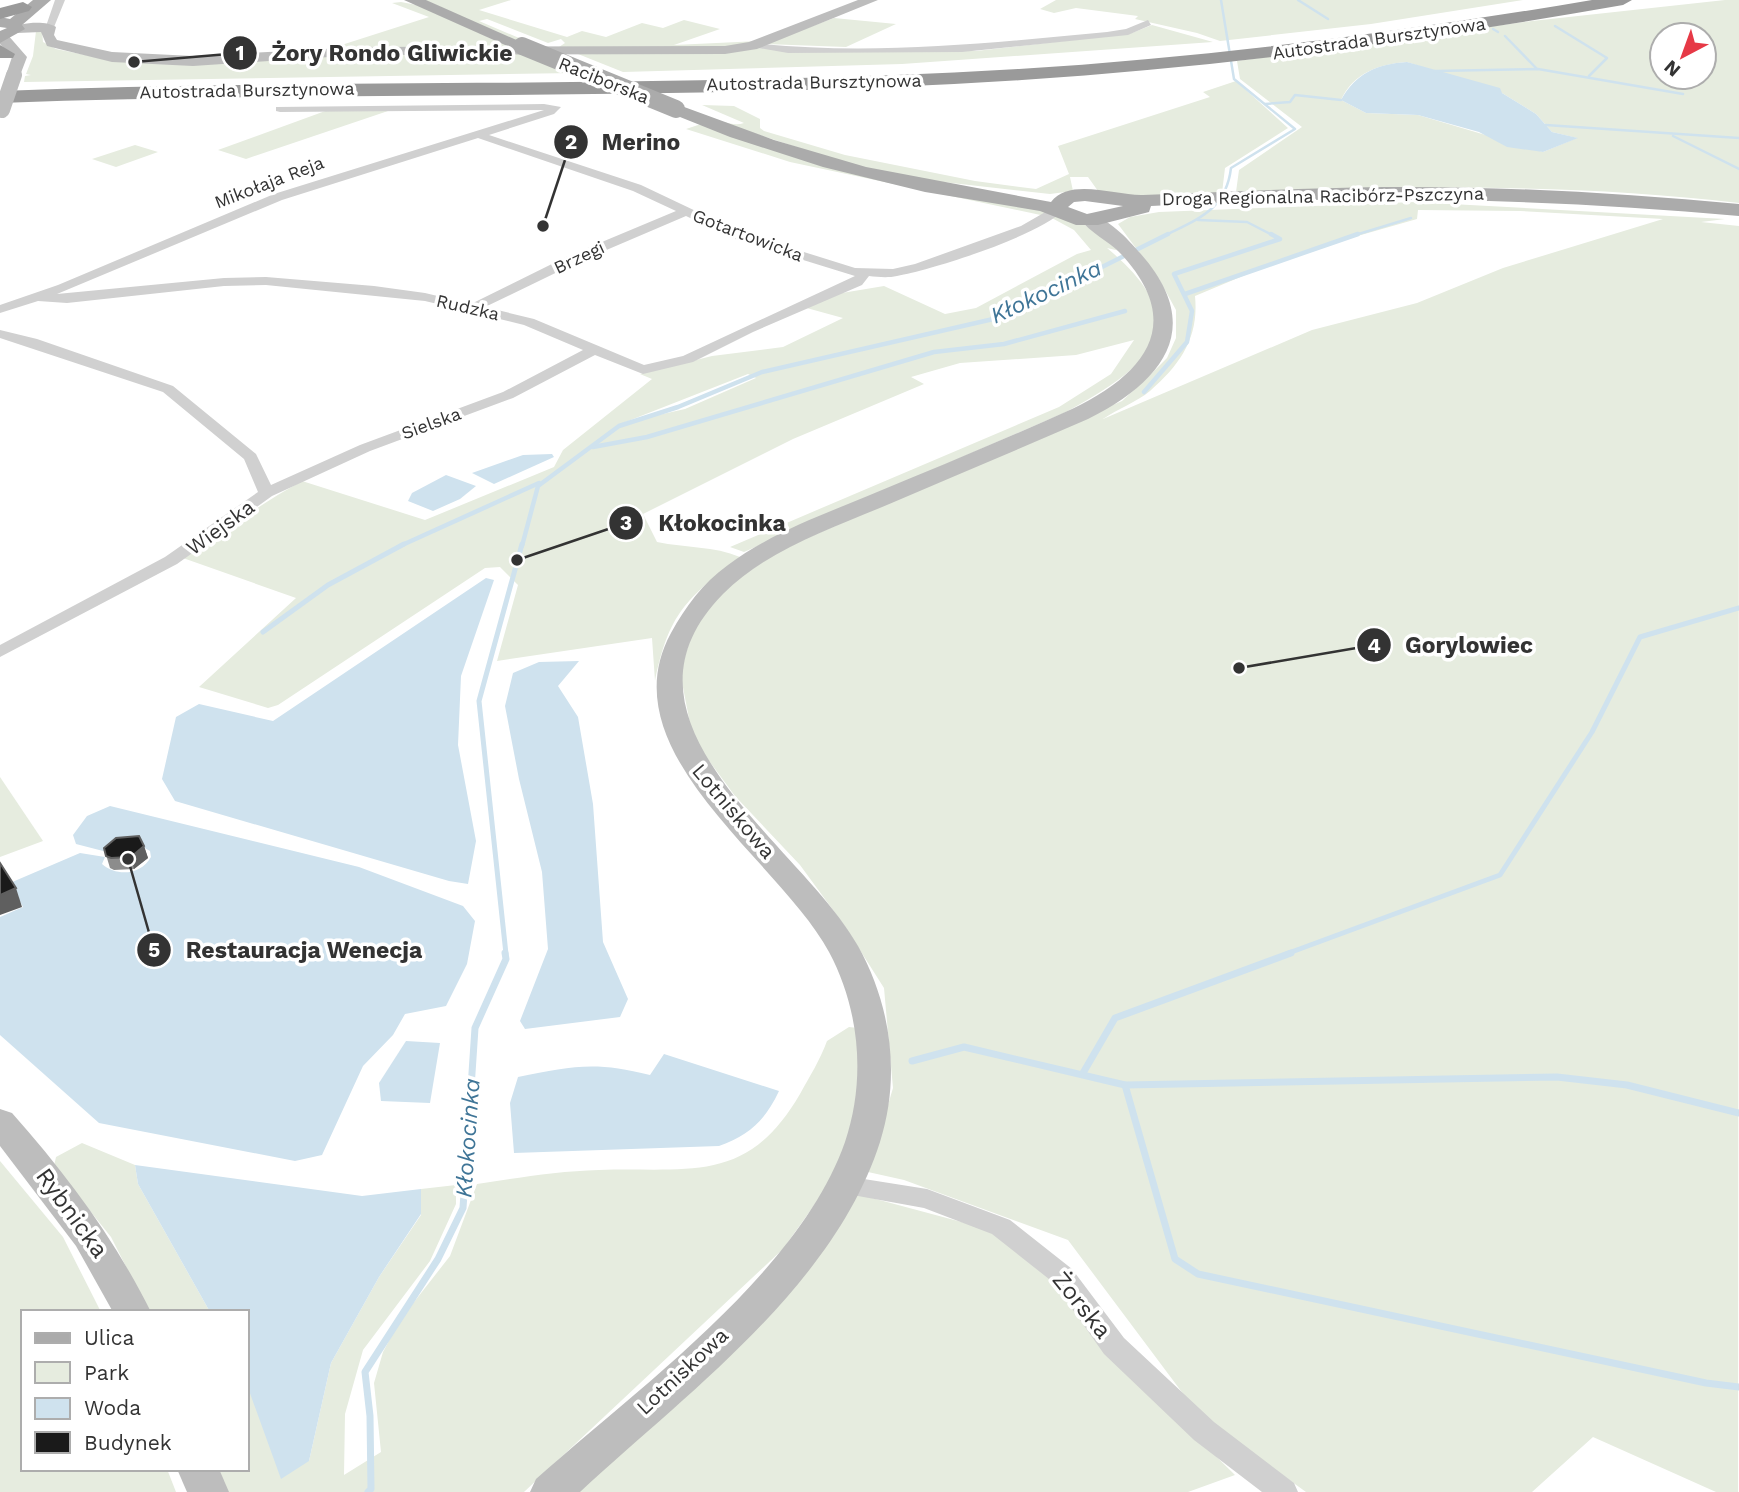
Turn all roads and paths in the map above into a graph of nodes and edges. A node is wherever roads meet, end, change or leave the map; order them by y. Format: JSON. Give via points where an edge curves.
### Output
{"nodes":[{"id":1,"x":43,"y":0,"type":"edge"},
{"id":2,"x":60,"y":0,"type":"edge"},
{"id":3,"x":412,"y":0,"type":"edge"},
{"id":4,"x":871,"y":0,"type":"edge"},
{"id":5,"x":1556,"y":0,"type":"edge"},
{"id":6,"x":1623,"y":0,"type":"edge"},
{"id":7,"x":28,"y":4,"type":"edge"},
{"id":8,"x":1148,"y":23,"type":"dead end"},
{"id":9,"x":49,"y":27,"type":"junction"},
{"id":10,"x":4,"y":34,"type":"edge"},
{"id":11,"x":752,"y":46,"type":"junction"},
{"id":12,"x":1261,"y":49,"type":"junction"},
{"id":13,"x":1193,"y":56,"type":"junction"},
{"id":14,"x":9,"y":78,"type":"edge"},
{"id":15,"x":0,"y":105,"type":"edge"},
{"id":16,"x":279,"y":109,"type":"dead end"},
{"id":17,"x":476,"y":134,"type":"junction"},
{"id":18,"x":879,"y":174,"type":"junction"},
{"id":19,"x":1075,"y":196,"type":"junction"},
{"id":20,"x":1244,"y":199,"type":"junction"},
{"id":21,"x":1057,"y":209,"type":"junction"},
{"id":22,"x":1116,"y":210,"type":"junction"},
{"id":23,"x":1739,"y":210,"type":"edge"},
{"id":24,"x":685,"y":212,"type":"junction"},
{"id":25,"x":1084,"y":218,"type":"junction"},
{"id":26,"x":1739,"y":218,"type":"edge"},
{"id":27,"x":1025,"y":229,"type":"junction"},
{"id":28,"x":1118,"y":240,"type":"junction"},
{"id":29,"x":865,"y":273,"type":"junction"},
{"id":30,"x":40,"y":297,"type":"junction"},
{"id":31,"x":475,"y":307,"type":"junction"},
{"id":32,"x":0,"y":309,"type":"edge"},
{"id":33,"x":0,"y":334,"type":"edge"},
{"id":34,"x":594,"y":349,"type":"junction"},
{"id":35,"x":266,"y":493,"type":"junction"},
{"id":36,"x":0,"y":652,"type":"edge"},
{"id":37,"x":0,"y":1122,"type":"edge"},
{"id":38,"x":845,"y":1185,"type":"junction"},
{"id":39,"x":131,"y":1310,"type":"edge"},
{"id":40,"x":199,"y":1471,"type":"edge"},
{"id":41,"x":208,"y":1492,"type":"edge"},
{"id":42,"x":551,"y":1492,"type":"edge"},
{"id":43,"x":1284,"y":1492,"type":"edge"}],
"edges":[{"from":1,"to":10,"type":"main road"},
{"from":2,"to":9,"type":"street"},
{"from":3,"to":18,"type":"main road","name":"Raciborska","bridge":true,"via":[[772,146]]},
{"from":4,"to":11,"type":"main road"},
{"from":5,"to":12,"type":"highway","name":"Autostrada Bursztynowa"},
{"from":6,"to":12,"type":"highway","name":"Autostrada Bursztynowa","via":[[1420,34]]},
{"from":7,"to":10,"type":"highway"},
{"from":8,"to":11,"type":"street","via":[[1128,32],[962,50]]},
{"from":9,"to":10,"type":"main road"},
{"from":9,"to":11,"type":"main road","via":[[49,40],[69,49],[125,59],[180,61],[351,52],[724,50]]},
{"from":10,"to":14,"type":"main road"},
{"from":12,"to":13,"type":"highway","name":"Autostrada Bursztynowa"},
{"from":13,"to":14,"type":"highway","name":"Autostrada Bursztynowa","via":[[873,70]]},
{"from":13,"to":15,"type":"highway","name":"Autostrada Bursztynowa","via":[[1059,72],[840,82],[275,89],[22,96]]},
{"from":14,"to":15,"type":"main road","bridge":true},
{"from":16,"to":17,"type":"street","name":"Mikołaja Reja","via":[[556,107]]},
{"from":17,"to":24,"type":"street","name":"Gotartowicka","via":[[629,185]]},
{"from":17,"to":30,"type":"street","name":"Mikołaja Reja","via":[[278,197]]},
{"from":18,"to":19,"type":"main road","name":"Raciborska","via":[[1045,197]]},
{"from":18,"to":21,"type":"main road","name":"Raciborska"},
{"from":19,"to":21,"type":"main road"},
{"from":19,"to":22,"type":"main road","name":"Raciborska","via":[[1095,196]]},
{"from":20,"to":22,"type":"main road","name":"Droga Regionalna Racibórz-Pszczyna"},
{"from":20,"to":23,"type":"main road","name":"Droga Regionalna Racibórz-Pszczyna","via":[[1373,191],[1513,193]]},
{"from":20,"to":26,"type":"main road","name":"Droga Regionalna Racibórz-Pszczyna","via":[[1531,201]]},
{"from":21,"to":25,"type":"main road","name":"Raciborska"},
{"from":21,"to":27,"type":"street","name":"Gotartowicka"},
{"from":22,"to":25,"type":"main road"},
{"from":22,"to":28,"type":"main road","name":"Lotniskowa"},
{"from":24,"to":29,"type":"street","name":"Gotartowicka","via":[[736,235]]},
{"from":24,"to":31,"type":"street","name":"Brzegi"},
{"from":25,"to":27,"type":"street","name":"Gotartowicka"},
{"from":25,"to":28,"type":"main road","name":"Lotniskowa"},
{"from":27,"to":29,"type":"street","name":"Gotartowicka","via":[[919,267]]},
{"from":28,"to":38,"type":"main road","name":"Lotniskowa","via":[[1163,303],[1167,322],[1158,353],[1136,379],[1073,416],[763,554],[711,593],[676,645],[668,692],[681,742],[707,783],[827,924],[864,993],[873,1033],[874,1092],[861,1146]]},
{"from":29,"to":34,"type":"street","name":"Rudzka","via":[[857,282],[675,364],[638,369]]},
{"from":30,"to":31,"type":"street","name":"Rudzka","via":[[66,299],[170,286],[266,281],[374,290]]},
{"from":30,"to":32,"type":"street","name":"Mikołaja Reja"},
{"from":31,"to":34,"type":"street","name":"Rudzka","via":[[541,325]]},
{"from":33,"to":35,"type":"street","name":"Wiejska","via":[[168,389],[251,457]]},
{"from":34,"to":35,"type":"street","name":"Sielska","via":[[508,395],[365,448]]},
{"from":35,"to":36,"type":"street","name":"Wiejska","via":[[158,570]]},
{"from":37,"to":39,"type":"main road","name":"Rybnicka","via":[[82,1220]]},
{"from":38,"to":42,"type":"main road","name":"Lotniskowa","via":[[815,1232],[774,1282]]},
{"from":38,"to":43,"type":"street","name":"Żorska","via":[[927,1199],[1001,1227],[1063,1276],[1114,1346],[1203,1431]]},
{"from":40,"to":41,"type":"main road"}]}
